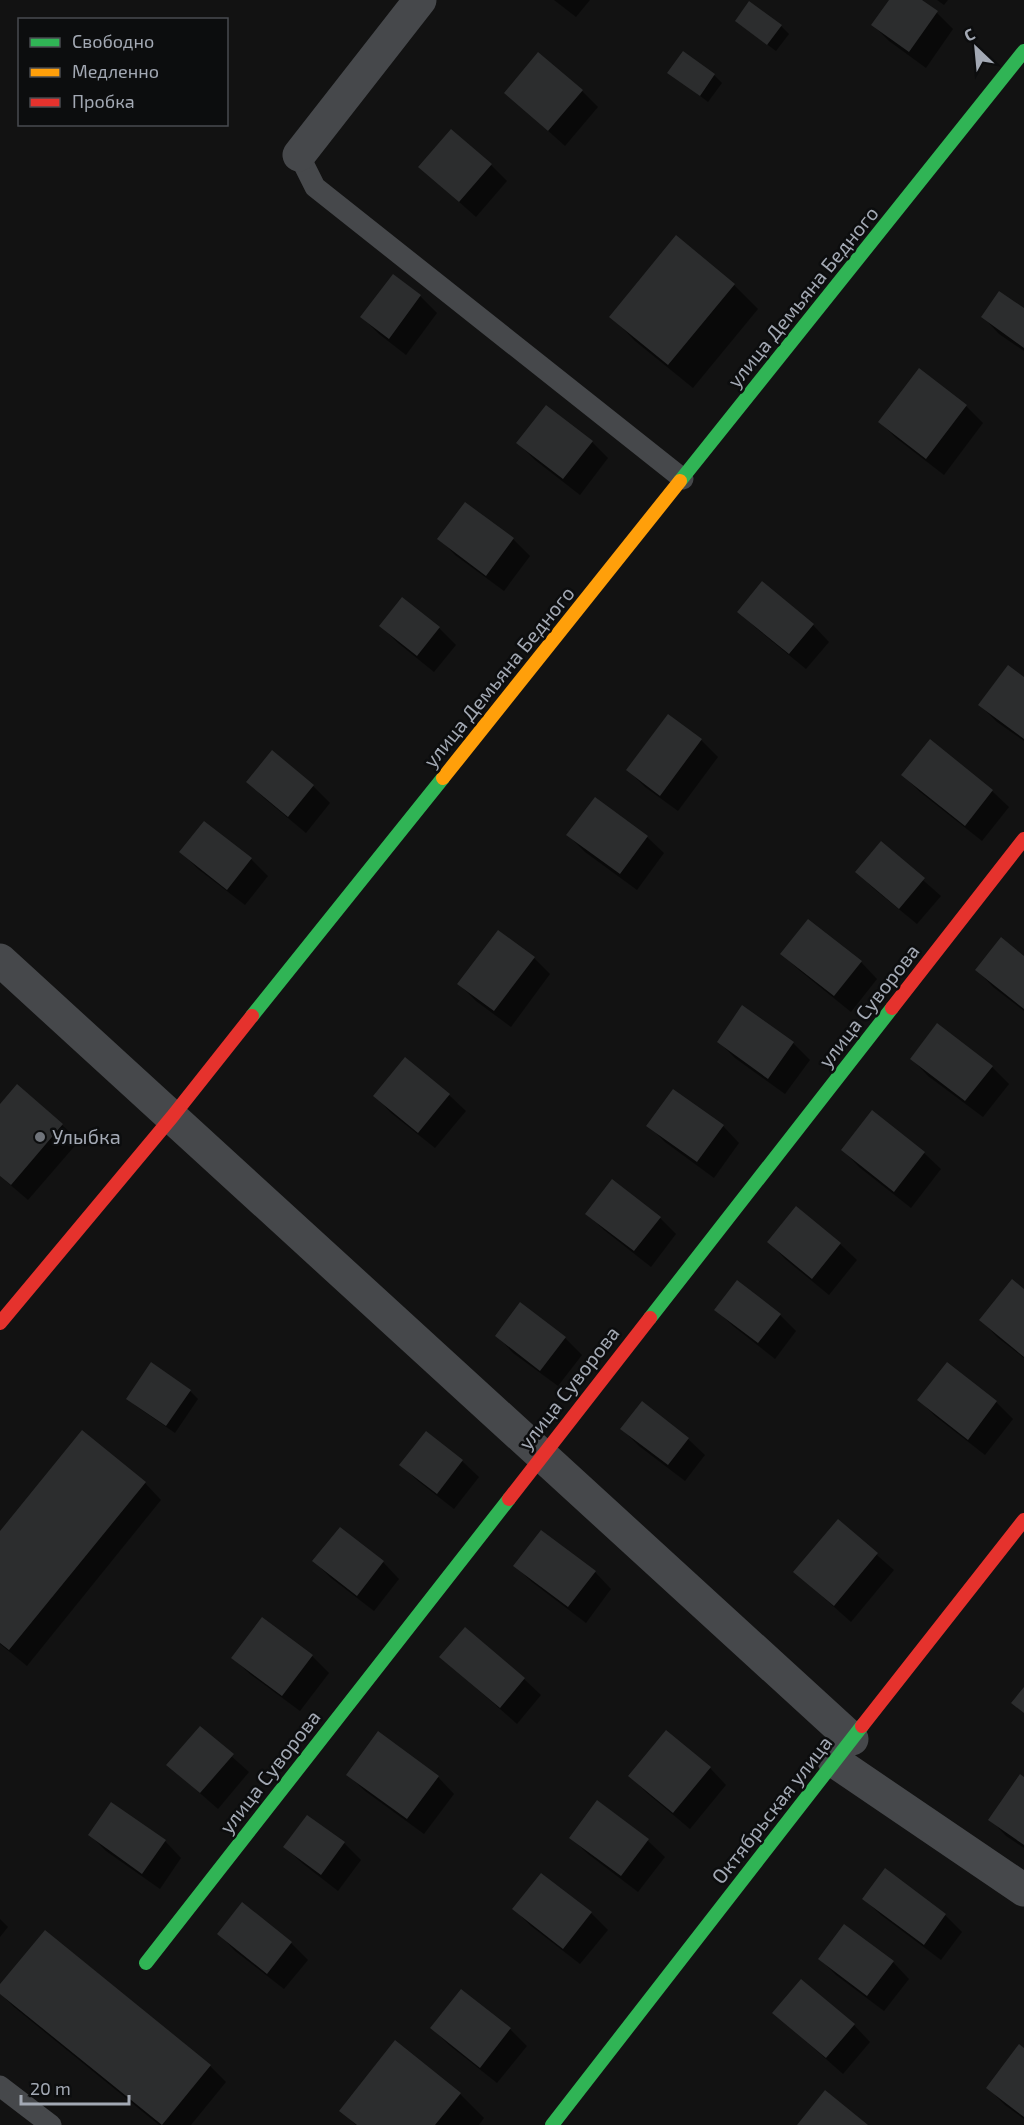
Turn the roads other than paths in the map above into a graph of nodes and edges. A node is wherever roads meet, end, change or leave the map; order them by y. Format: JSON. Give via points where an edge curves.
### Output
{"nodes":[{"id":1,"x":420,"y":0,"type":"edge"},
{"id":2,"x":1024,"y":51,"type":"edge"},
{"id":3,"x":299,"y":155,"type":"joint"},
{"id":4,"x":683,"y":479,"type":"junction"},
{"id":5,"x":1024,"y":839,"type":"edge"},
{"id":6,"x":0,"y":960,"type":"edge"},
{"id":7,"x":172,"y":1117,"type":"junction"},
{"id":8,"x":0,"y":1323,"type":"edge"},
{"id":9,"x":542,"y":1455,"type":"junction"},
{"id":10,"x":1024,"y":1520,"type":"edge"},
{"id":11,"x":843,"y":1750,"type":"junction"},
{"id":12,"x":1024,"y":1890,"type":"edge"},
{"id":13,"x":146,"y":1963,"type":"dead end"},
{"id":14,"x":0,"y":2086,"type":"edge"},
{"id":15,"x":51,"y":2125,"type":"edge"},
{"id":16,"x":552,"y":2125,"type":"edge"}],
"edges":[{"from":1,"to":3,"type":"street"},
{"from":2,"to":4,"type":"street","name":"улица Демьяна Бедного"},
{"from":3,"to":4,"type":"lane","via":[[315,187]]},
{"from":4,"to":7,"type":"street","name":"улица Демьяна Бедного"},
{"from":5,"to":9,"type":"street","name":"улица Суворова"},
{"from":6,"to":7,"type":"street"},
{"from":7,"to":8,"type":"street","name":"улица Демьяна Бедного"},
{"from":7,"to":9,"type":"street"},
{"from":9,"to":11,"type":"street"},
{"from":9,"to":13,"type":"street","name":"улица Суворова"},
{"from":10,"to":11,"type":"street","name":"Октябрьская улица"},
{"from":11,"to":12,"type":"street"},
{"from":11,"to":16,"type":"street","name":"Октябрьская улица"},
{"from":14,"to":15,"type":"lane"}]}
